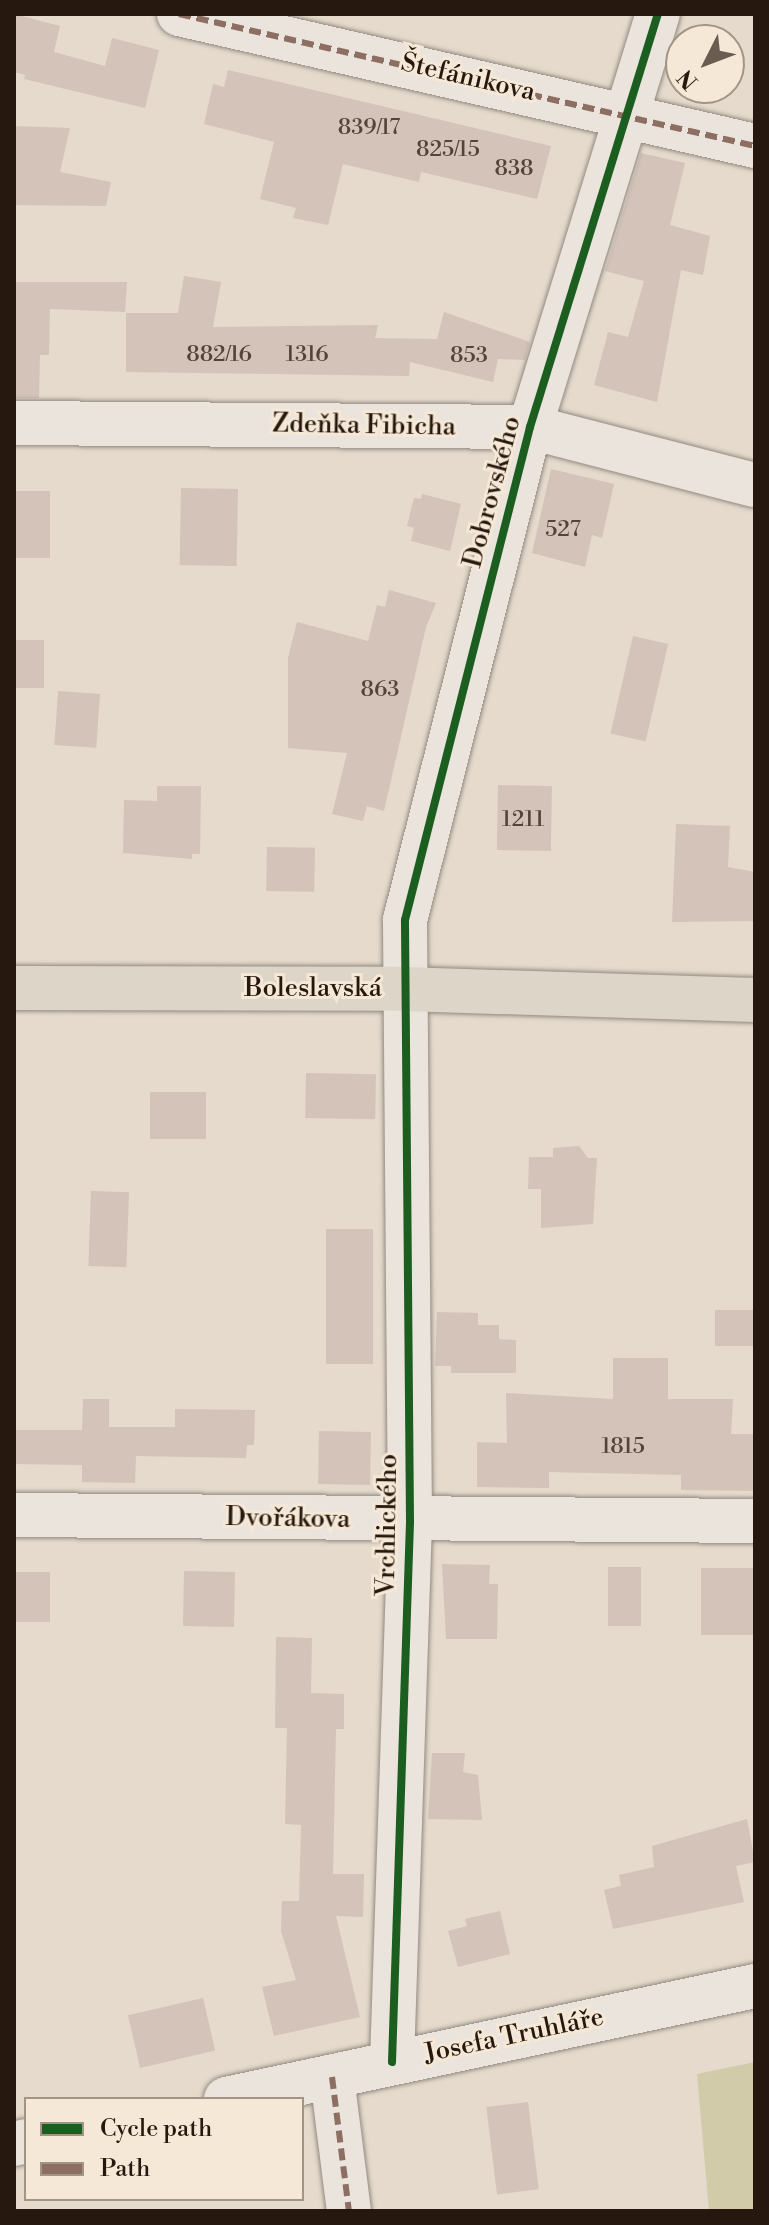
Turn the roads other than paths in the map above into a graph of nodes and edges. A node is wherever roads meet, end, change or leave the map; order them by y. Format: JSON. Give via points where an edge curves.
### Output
{"nodes":[{"id":1,"x":179,"y":14,"type":"edge"},
{"id":2,"x":658,"y":14,"type":"edge"},
{"id":3,"x":624,"y":113,"type":"junction"},
{"id":4,"x":755,"y":146,"type":"edge"},
{"id":5,"x":14,"y":423,"type":"edge"},
{"id":6,"x":530,"y":427,"type":"junction"},
{"id":7,"x":755,"y":485,"type":"edge"},
{"id":8,"x":14,"y":988,"type":"edge"},
{"id":9,"x":403,"y":989,"type":"junction"},
{"id":10,"x":755,"y":1000,"type":"edge"},
{"id":11,"x":14,"y":1515,"type":"edge"},
{"id":12,"x":410,"y":1521,"type":"junction"},
{"id":13,"x":755,"y":1521,"type":"edge"},
{"id":14,"x":755,"y":1986,"type":"edge"},
{"id":15,"x":392,"y":2062,"type":"junction"},
{"id":16,"x":332,"y":2077,"type":"junction"},
{"id":17,"x":236,"y":2097,"type":"edge"},
{"id":18,"x":349,"y":2211,"type":"edge"}],
"edges":[{"from":1,"to":3,"type":"street","name":"Štefánikova"},
{"from":2,"to":3,"type":"street","name":"Dobrovského"},
{"from":3,"to":4,"type":"street","name":"Štefánikova"},
{"from":3,"to":6,"type":"street","name":"Dobrovského"},
{"from":5,"to":6,"type":"street","name":"Zdeňka Fibicha"},
{"from":6,"to":7,"type":"street","name":"Zdeňka Fibicha"},
{"from":6,"to":9,"type":"street","name":"Dobrovského","via":[[405,920]]},
{"from":8,"to":9,"type":"main road","name":"Boleslavská"},
{"from":9,"to":10,"type":"main road","name":"Boleslavská"},
{"from":9,"to":12,"type":"street","name":"Vrchlického"},
{"from":11,"to":12,"type":"street","name":"Dvořákova"},
{"from":12,"to":13,"type":"street","name":"Dvořákova"},
{"from":12,"to":15,"type":"street","name":"Vrchlického"},
{"from":14,"to":15,"type":"street","name":"Josefa Truhláře"},
{"from":15,"to":16,"type":"street","name":"Josefa Truhláře"},
{"from":16,"to":17,"type":"street","name":"Josefa Truhláře"},
{"from":16,"to":18,"type":"street"}]}
